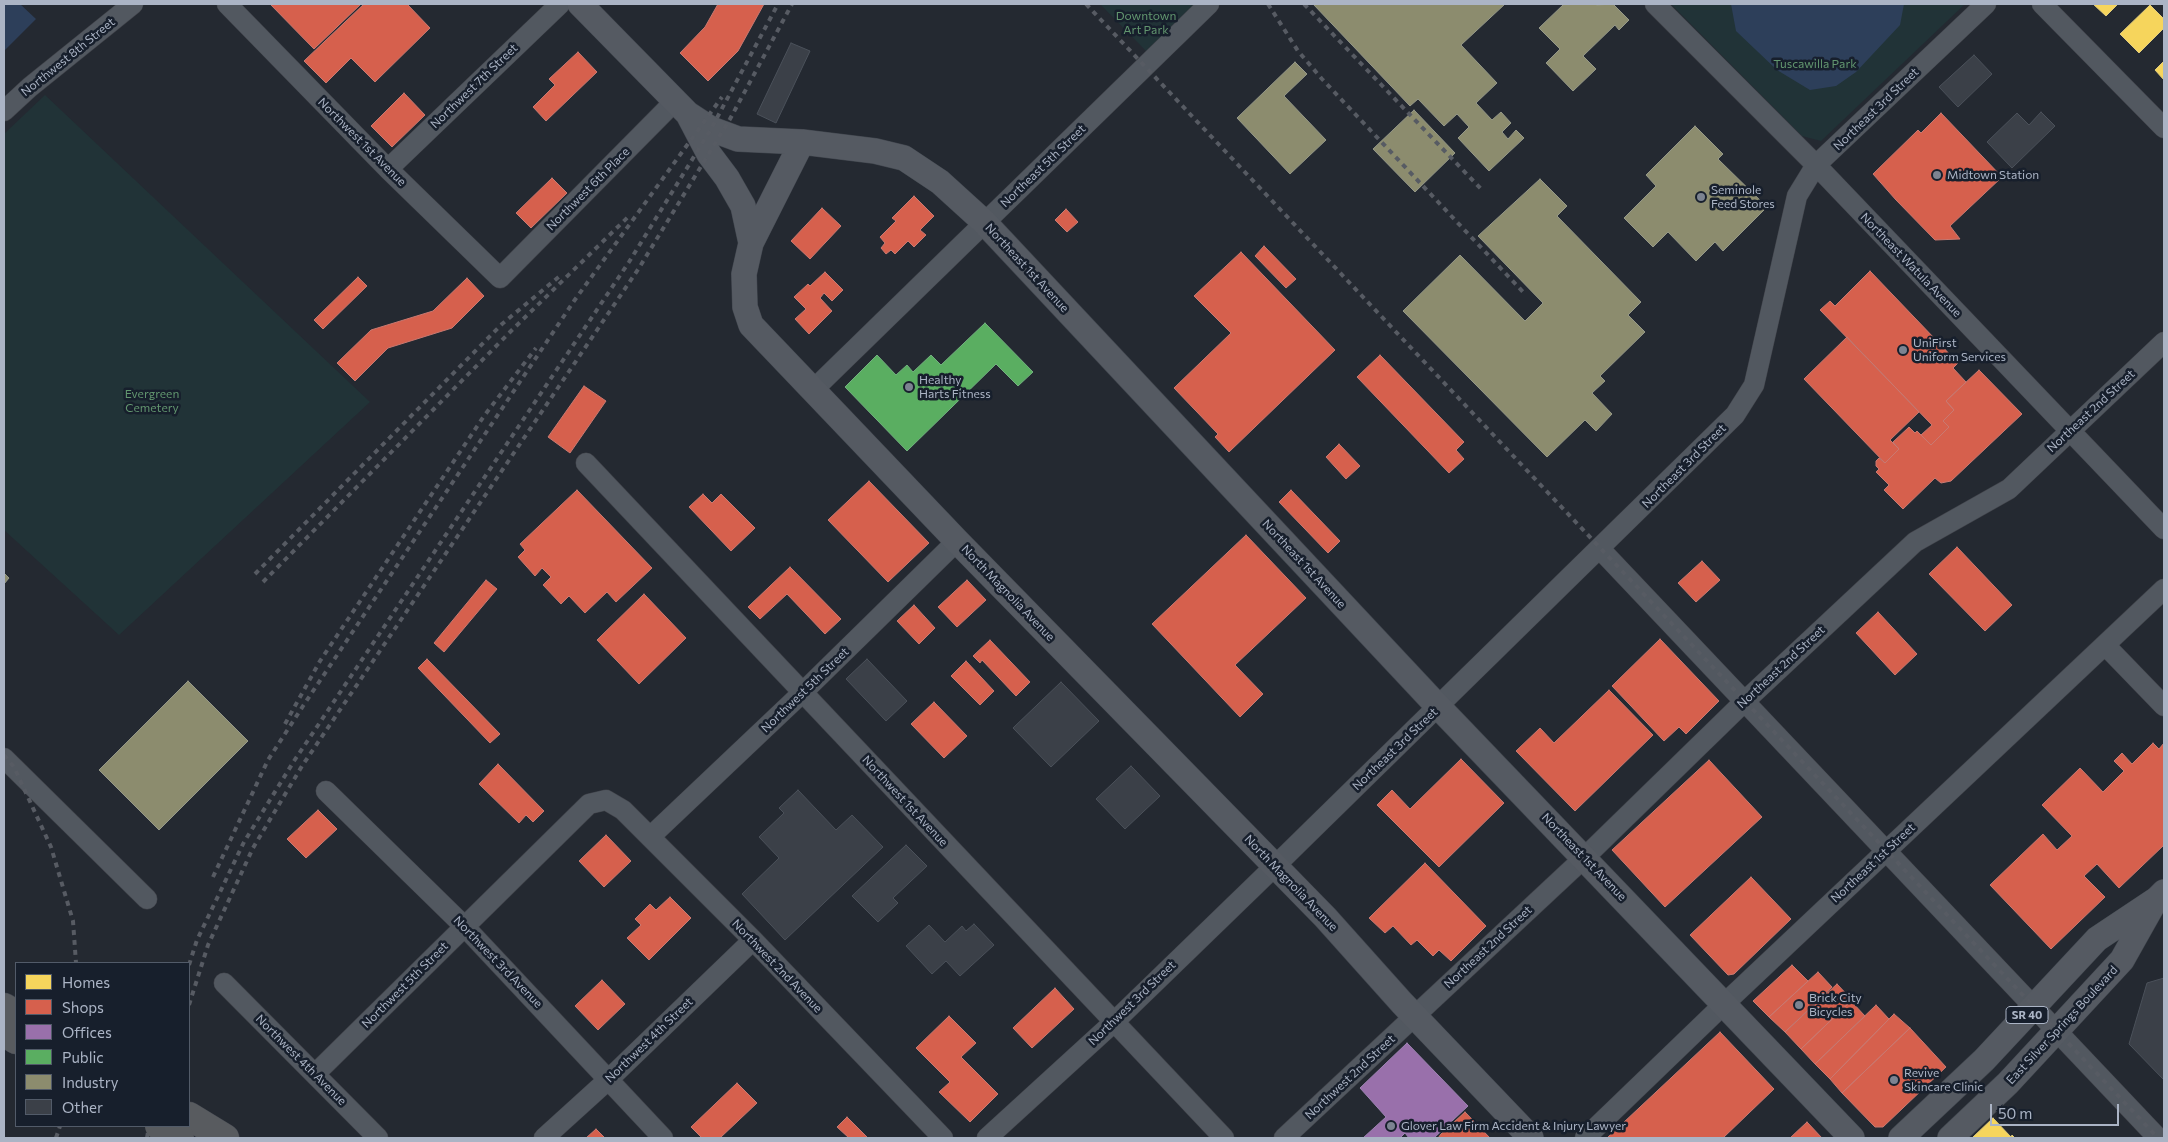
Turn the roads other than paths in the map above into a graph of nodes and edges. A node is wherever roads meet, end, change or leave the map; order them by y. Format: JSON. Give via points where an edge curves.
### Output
{"nodes":[{"id":1,"x":133,"y":4,"type":"edge"},
{"id":2,"x":227,"y":4,"type":"edge"},
{"id":3,"x":560,"y":4,"type":"edge"},
{"id":4,"x":580,"y":4,"type":"edge"},
{"id":5,"x":1210,"y":4,"type":"edge"},
{"id":6,"x":1655,"y":4,"type":"edge"},
{"id":7,"x":1986,"y":4,"type":"edge"},
{"id":8,"x":2042,"y":4,"type":"edge"},
{"id":9,"x":682,"y":108,"type":"junction"},
{"id":10,"x":4,"y":111,"type":"edge"},
{"id":11,"x":2164,"y":128,"type":"edge"},
{"id":12,"x":802,"y":142,"type":"junction"},
{"id":13,"x":1816,"y":165,"type":"junction"},
{"id":14,"x":388,"y":169,"type":"junction"},
{"id":15,"x":984,"y":222,"type":"junction"},
{"id":16,"x":752,"y":243,"type":"junction"},
{"id":17,"x":500,"y":278,"type":"joint"},
{"id":18,"x":2164,"y":342,"type":"edge"},
{"id":19,"x":812,"y":391,"type":"junction"},
{"id":20,"x":2069,"y":431,"type":"junction"},
{"id":21,"x":586,"y":463,"type":"dead end"},
{"id":22,"x":2164,"y":529,"type":"edge"},
{"id":23,"x":957,"y":541,"type":"junction"},
{"id":24,"x":1600,"y":549,"type":"junction"},
{"id":25,"x":2164,"y":589,"type":"edge"},
{"id":26,"x":2105,"y":645,"type":"junction"},
{"id":27,"x":802,"y":693,"type":"junction"},
{"id":28,"x":1745,"y":701,"type":"junction"},
{"id":29,"x":2164,"y":706,"type":"edge"},
{"id":30,"x":1439,"y":707,"type":"junction"},
{"id":31,"x":4,"y":758,"type":"edge"},
{"id":32,"x":326,"y":791,"type":"dead end"},
{"id":33,"x":606,"y":800,"type":"joint"},
{"id":34,"x":650,"y":838,"type":"junction"},
{"id":35,"x":1886,"y":851,"type":"junction"},
{"id":36,"x":1585,"y":857,"type":"junction"},
{"id":37,"x":1275,"y":866,"type":"junction"},
{"id":38,"x":2160,"y":895,"type":"edge"},
{"id":39,"x":147,"y":899,"type":"dead end"},
{"id":40,"x":464,"y":926,"type":"junction"},
{"id":41,"x":752,"y":940,"type":"junction"},
{"id":42,"x":224,"y":983,"type":"dead end"},
{"id":43,"x":1722,"y":1005,"type":"junction"},
{"id":44,"x":4,"y":1006,"type":"edge"},
{"id":45,"x":2034,"y":1007,"type":"junction"},
{"id":46,"x":1414,"y":1016,"type":"junction"},
{"id":47,"x":1114,"y":1022,"type":"junction"},
{"id":48,"x":12,"y":1031,"type":"edge"},
{"id":49,"x":2057,"y":1032,"type":"junction"},
{"id":50,"x":315,"y":1074,"type":"junction"},
{"id":51,"x":609,"y":1079,"type":"junction"},
{"id":52,"x":190,"y":1117,"type":"edge"},
{"id":53,"x":161,"y":1127,"type":"edge"},
{"id":54,"x":223,"y":1137,"type":"edge"},
{"id":55,"x":180,"y":1138,"type":"edge"},
{"id":56,"x":378,"y":1138,"type":"edge"},
{"id":57,"x":544,"y":1138,"type":"edge"},
{"id":58,"x":663,"y":1138,"type":"edge"},
{"id":59,"x":943,"y":1138,"type":"edge"},
{"id":60,"x":987,"y":1138,"type":"edge"},
{"id":61,"x":1224,"y":1138,"type":"edge"},
{"id":62,"x":1284,"y":1138,"type":"edge"},
{"id":63,"x":1531,"y":1138,"type":"edge"},
{"id":64,"x":1585,"y":1138,"type":"edge"},
{"id":65,"x":1852,"y":1138,"type":"edge"},
{"id":66,"x":1901,"y":1138,"type":"edge"},
{"id":67,"x":1950,"y":1138,"type":"edge"},
{"id":68,"x":2158,"y":1138,"type":"edge"}],
"edges":[{"from":1,"to":10,"type":"street","name":"Northwest 8th Street"},
{"from":2,"to":14,"type":"street","name":"Northwest 1st Avenue"},
{"from":3,"to":14,"type":"street","name":"Northwest 7th Street"},
{"from":4,"to":9,"type":"main road","name":"North Magnolia Avenue"},
{"from":5,"to":15,"type":"street","name":"Northeast 5th Street"},
{"from":6,"to":13,"type":"street","name":"Northeast Watula Avenue"},
{"from":7,"to":13,"type":"street","name":"Northeast 3rd Street"},
{"from":8,"to":11,"type":"street"},
{"from":9,"to":12,"type":"main road","name":"Northeast 1st Avenue","via":[[711,129],[738,139]]},
{"from":9,"to":16,"type":"main road","name":"North Magnolia Avenue","via":[[743,206]]},
{"from":9,"to":17,"type":"street","name":"Northwest 6th Place"},
{"from":12,"to":15,"type":"main road","name":"Northeast 1st Avenue","via":[[904,158],[940,182]]},
{"from":12,"to":16,"type":"main road"},
{"from":13,"to":20,"type":"street","name":"Northeast Watula Avenue"},
{"from":13,"to":24,"type":"street","name":"Northeast 3rd Street","via":[[1796,196],[1754,385],[1735,415]]},
{"from":14,"to":17,"type":"street","name":"Northwest 1st Avenue"},
{"from":15,"to":19,"type":"street","name":"Northeast 5th Street"},
{"from":15,"to":30,"type":"main road","name":"Northeast 1st Avenue"},
{"from":16,"to":19,"type":"main road","name":"North Magnolia Avenue","via":[[744,274],[745,307],[751,325]]},
{"from":18,"to":20,"type":"street","name":"Northeast 2nd Street"},
{"from":19,"to":23,"type":"main road","name":"North Magnolia Avenue"},
{"from":20,"to":22,"type":"street","name":"Northeast Watula Avenue"},
{"from":20,"to":28,"type":"street","name":"Northeast 2nd Street","via":[[2009,489],[1915,542]]},
{"from":21,"to":27,"type":"street","name":"Northwest 1st Avenue"},
{"from":23,"to":27,"type":"street","name":"Northwest 5th Street"},
{"from":23,"to":37,"type":"main road","name":"North Magnolia Avenue"},
{"from":24,"to":28,"type":"street"},
{"from":24,"to":30,"type":"street","name":"Northeast 3rd Street"},
{"from":25,"to":26,"type":"street","name":"Northeast 1st Street"},
{"from":26,"to":29,"type":"street"},
{"from":26,"to":35,"type":"street","name":"Northeast 1st Street"},
{"from":27,"to":34,"type":"street","name":"Northwest 5th Street"},
{"from":27,"to":47,"type":"street","name":"Northwest 1st Avenue"},
{"from":28,"to":35,"type":"street"},
{"from":28,"to":36,"type":"street","name":"Northeast 2nd Street"},
{"from":30,"to":36,"type":"main road","name":"Northeast 1st Avenue"},
{"from":30,"to":37,"type":"street","name":"Northeast 3rd Street"},
{"from":31,"to":39,"type":"street"},
{"from":32,"to":40,"type":"street","name":"Northwest 3rd Avenue"},
{"from":33,"to":34,"type":"street","name":"Northwest 2nd Avenue","via":[[622,810]]},
{"from":33,"to":40,"type":"street","name":"Northwest 5th Street","via":[[589,804]]},
{"from":34,"to":41,"type":"street","name":"Northwest 2nd Avenue"},
{"from":35,"to":43,"type":"street","name":"Northeast 1st Street"},
{"from":35,"to":45,"type":"street"},
{"from":36,"to":43,"type":"main road","name":"Northeast 1st Avenue"},
{"from":36,"to":46,"type":"street","name":"Northeast 2nd Street"},
{"from":37,"to":46,"type":"main road","name":"North Magnolia Avenue"},
{"from":37,"to":47,"type":"street","name":"Northwest 3rd Street"},
{"from":38,"to":45,"type":"main road","name":"East Silver Springs Boulevard","number":"SR 40","via":[[2097,939]]},
{"from":38,"to":49,"type":"main road","name":"East Silver Springs Boulevard","number":"SR 40","via":[[2122,960]]},
{"from":40,"to":50,"type":"street","name":"Northwest 5th Street"},
{"from":40,"to":51,"type":"street","name":"Northwest 3rd Avenue"},
{"from":41,"to":51,"type":"street","name":"Northwest 4th Street"},
{"from":41,"to":59,"type":"street","name":"Northwest 2nd Avenue"},
{"from":42,"to":50,"type":"street","name":"Northwest 4th Avenue"},
{"from":43,"to":64,"type":"street","name":"Northeast 1st Street"},
{"from":43,"to":65,"type":"main road","name":"Northeast 1st Avenue"},
{"from":44,"to":48,"type":"highway"},
{"from":45,"to":49,"type":"street"},
{"from":45,"to":66,"type":"main road","name":"East Silver Springs Boulevard","number":"SR 40","via":[[1984,1060]]},
{"from":46,"to":62,"type":"street","name":"Northwest 2nd Street"},
{"from":46,"to":63,"type":"main road","name":"North Magnolia Avenue"},
{"from":47,"to":60,"type":"street","name":"Northwest 3rd Street"},
{"from":47,"to":61,"type":"street","name":"Northwest 1st Avenue"},
{"from":49,"to":67,"type":"main road","name":"East Silver Springs Boulevard","number":"SR 40"},
{"from":49,"to":68,"type":"street"},
{"from":50,"to":56,"type":"street","name":"Northwest 4th Avenue"},
{"from":51,"to":57,"type":"street","name":"Northwest 4th Street"},
{"from":51,"to":58,"type":"street","name":"Northwest 3rd Avenue"},
{"from":52,"to":54,"type":"highway"},
{"from":53,"to":55,"type":"highway","bridge":true}]}
